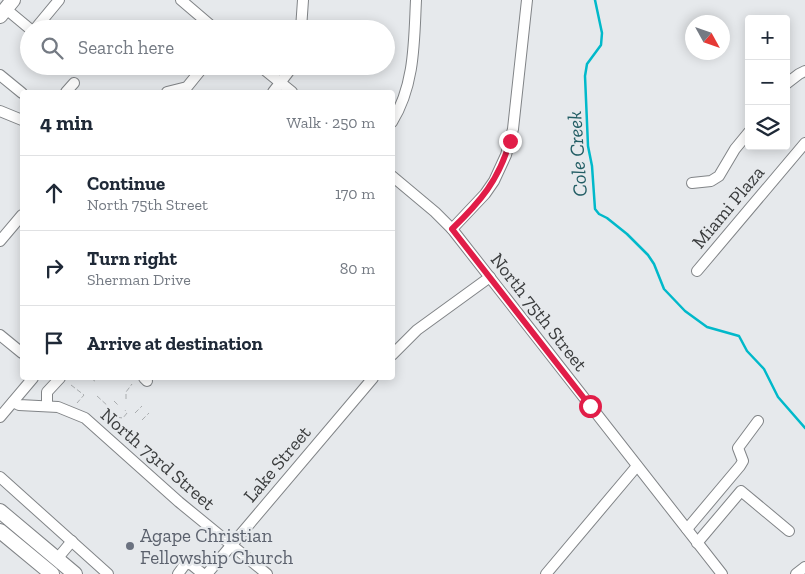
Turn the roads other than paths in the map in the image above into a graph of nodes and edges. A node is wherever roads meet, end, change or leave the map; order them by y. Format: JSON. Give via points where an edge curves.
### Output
{"nodes":[{"id":1,"x":59,"y":0,"type":"edge"},
{"id":2,"x":181,"y":0,"type":"edge"},
{"id":3,"x":303,"y":0,"type":"edge"},
{"id":4,"x":416,"y":0,"type":"edge"},
{"id":5,"x":527,"y":0,"type":"edge"},
{"id":6,"x":6,"y":8,"type":"edge"},
{"id":7,"x":20,"y":20,"type":"edge"},
{"id":8,"x":42,"y":20,"type":"edge"},
{"id":9,"x":204,"y":20,"type":"edge"},
{"id":10,"x":302,"y":20,"type":"edge"},
{"id":11,"x":805,"y":72,"type":"edge"},
{"id":12,"x":0,"y":75,"type":"edge"},
{"id":13,"x":197,"y":75,"type":"edge"},
{"id":14,"x":271,"y":75,"type":"edge"},
{"id":15,"x":287,"y":75,"type":"edge"},
{"id":16,"x":790,"y":81,"type":"edge"},
{"id":17,"x":74,"y":83,"type":"dead end"},
{"id":18,"x":280,"y":83,"type":"junction"},
{"id":19,"x":68,"y":90,"type":"edge"},
{"id":20,"x":176,"y":90,"type":"edge"},
{"id":21,"x":275,"y":90,"type":"edge"},
{"id":22,"x":289,"y":90,"type":"edge"},
{"id":23,"x":20,"y":92,"type":"edge"},
{"id":24,"x":0,"y":111,"type":"edge"},
{"id":25,"x":395,"y":115,"type":"edge"},
{"id":26,"x":20,"y":119,"type":"edge"},
{"id":27,"x":745,"y":137,"type":"edge"},
{"id":28,"x":805,"y":143,"type":"edge"},
{"id":29,"x":395,"y":179,"type":"edge"},
{"id":30,"x":692,"y":183,"type":"dead end"},
{"id":31,"x":20,"y":217,"type":"edge"},
{"id":32,"x":452,"y":229,"type":"junction"},
{"id":33,"x":0,"y":242,"type":"edge"},
{"id":34,"x":697,"y":271,"type":"dead end"},
{"id":35,"x":490,"y":277,"type":"junction"},
{"id":36,"x":0,"y":334,"type":"edge"},
{"id":37,"x":20,"y":352,"type":"edge"},
{"id":38,"x":395,"y":352,"type":"edge"},
{"id":39,"x":31,"y":380,"type":"edge"},
{"id":40,"x":58,"y":380,"type":"edge"},
{"id":41,"x":371,"y":380,"type":"edge"},
{"id":42,"x":47,"y":406,"type":"junction"},
{"id":43,"x":5,"y":408,"type":"edge"},
{"id":44,"x":758,"y":421,"type":"dead end"},
{"id":45,"x":637,"y":466,"type":"junction"},
{"id":46,"x":0,"y":477,"type":"edge"},
{"id":47,"x":0,"y":511,"type":"edge"},
{"id":48,"x":686,"y":529,"type":"junction"},
{"id":49,"x":789,"y":531,"type":"dead end"},
{"id":50,"x":1,"y":532,"type":"edge"},
{"id":51,"x":72,"y":541,"type":"junction"},
{"id":52,"x":697,"y":543,"type":"junction"},
{"id":53,"x":232,"y":544,"type":"junction"},
{"id":54,"x":57,"y":559,"type":"junction"},
{"id":55,"x":805,"y":567,"type":"edge"},
{"id":56,"x":719,"y":573,"type":"edge"},
{"id":57,"x":52,"y":574,"type":"edge"},
{"id":58,"x":75,"y":574,"type":"edge"},
{"id":59,"x":108,"y":574,"type":"edge"},
{"id":60,"x":178,"y":574,"type":"edge"},
{"id":61,"x":203,"y":574,"type":"edge"},
{"id":62,"x":207,"y":574,"type":"edge"},
{"id":63,"x":267,"y":574,"type":"edge"},
{"id":64,"x":546,"y":574,"type":"edge"},
{"id":65,"x":796,"y":574,"type":"edge"}],
"edges":[{"from":1,"to":8,"type":"street"},
{"from":2,"to":9,"type":"street"},
{"from":3,"to":10,"type":"street"},
{"from":4,"to":25,"type":"street","via":[[410,76]]},
{"from":5,"to":32,"type":"street","via":[[513,129],[506,155],[485,194]]},
{"from":6,"to":7,"type":"street"},
{"from":11,"to":16,"type":"street"},
{"from":12,"to":23,"type":"street"},
{"from":13,"to":20,"type":"street","via":[[187,87]]},
{"from":14,"to":18,"type":"street"},
{"from":15,"to":18,"type":"street"},
{"from":17,"to":19,"type":"street"},
{"from":18,"to":21,"type":"street"},
{"from":18,"to":22,"type":"street"},
{"from":24,"to":26,"type":"street"},
{"from":27,"to":30,"type":"street","via":[[719,176],[711,181]]},
{"from":28,"to":34,"type":"street","name":"Miami Plaza"},
{"from":29,"to":32,"type":"street","name":"North 75th Street"},
{"from":31,"to":33,"type":"street"},
{"from":32,"to":35,"type":"street","name":"North 75th Street"},
{"from":35,"to":38,"type":"street","via":[[418,330]]},
{"from":35,"to":45,"type":"street","name":"North 75th Street"},
{"from":36,"to":37,"type":"street"},
{"from":39,"to":43,"type":"street"},
{"from":40,"to":42,"type":"street","via":[[47,392]]},
{"from":41,"to":53,"type":"street","name":"Lake Street"},
{"from":42,"to":43,"type":"street","name":"North 73rd Street"},
{"from":42,"to":53,"type":"street","name":"North 73rd Street","via":[[66,409],[85,418],[179,502]]},
{"from":44,"to":48,"type":"street","via":[[738,448],[742,461],[740,466]]},
{"from":45,"to":48,"type":"street","name":"North 75th Street"},
{"from":45,"to":64,"type":"street"},
{"from":46,"to":51,"type":"street"},
{"from":47,"to":54,"type":"main road"},
{"from":48,"to":52,"type":"street","name":"North 75th Street"},
{"from":49,"to":52,"type":"street","via":[[741,491]]},
{"from":50,"to":57,"type":"main road"},
{"from":51,"to":54,"type":"street"},
{"from":51,"to":59,"type":"street"},
{"from":52,"to":56,"type":"street","name":"North 75th Street"},
{"from":53,"to":62,"type":"street","name":"Lake Street"},
{"from":53,"to":63,"type":"street","name":"North 73rd Street"},
{"from":54,"to":58,"type":"main road"},
{"from":55,"to":65,"type":"street"},
{"from":60,"to":61,"type":"street","via":[[186,563]]}]}
